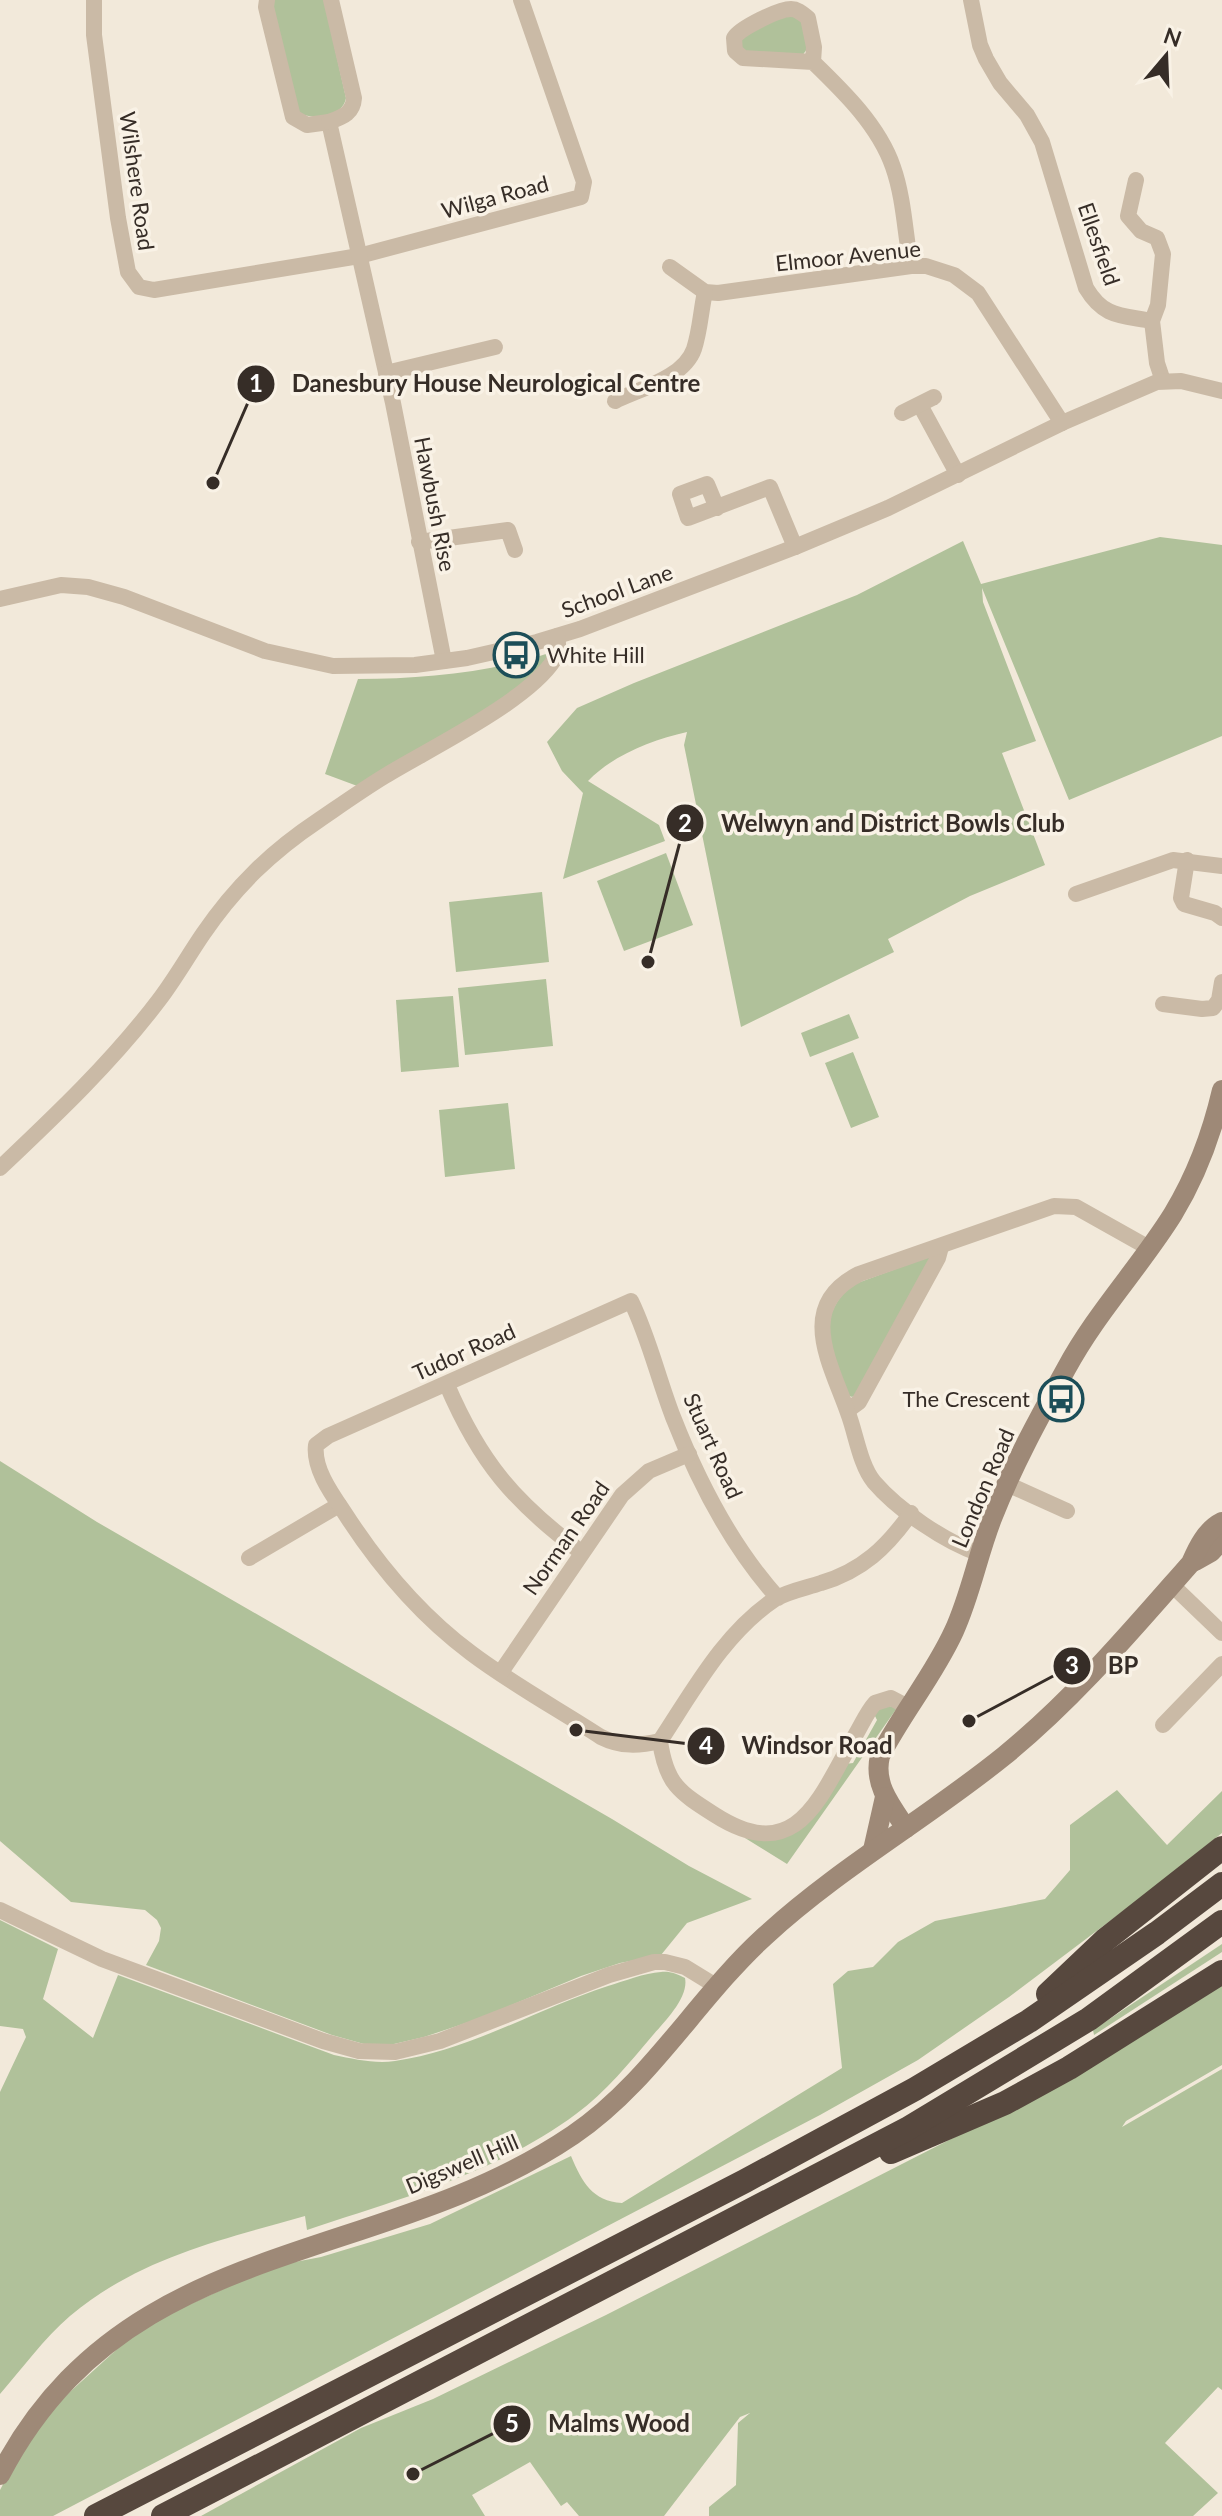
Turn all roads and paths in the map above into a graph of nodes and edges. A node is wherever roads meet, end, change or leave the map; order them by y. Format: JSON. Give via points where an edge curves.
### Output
{"nodes":[{"id":1,"x":94,"y":0,"type":"edge"},
{"id":2,"x":267,"y":0,"type":"edge"},
{"id":3,"x":331,"y":0,"type":"edge"},
{"id":4,"x":521,"y":0,"type":"edge"},
{"id":5,"x":971,"y":0,"type":"edge"},
{"id":6,"x":813,"y":62,"type":"junction"},
{"id":7,"x":329,"y":122,"type":"junction"},
{"id":8,"x":1136,"y":180,"type":"dead end"},
{"id":9,"x":359,"y":256,"type":"junction"},
{"id":10,"x":911,"y":266,"type":"junction"},
{"id":11,"x":670,"y":267,"type":"dead end"},
{"id":12,"x":705,"y":292,"type":"junction"},
{"id":13,"x":1152,"y":321,"type":"junction"},
{"id":14,"x":495,"y":347,"type":"dead end"},
{"id":15,"x":386,"y":373,"type":"junction"},
{"id":16,"x":1163,"y":381,"type":"junction"},
{"id":17,"x":1222,"y":391,"type":"edge"},
{"id":18,"x":615,"y":401,"type":"dead end"},
{"id":19,"x":902,"y":413,"type":"dead end"},
{"id":20,"x":1062,"y":423,"type":"junction"},
{"id":21,"x":958,"y":475,"type":"junction"},
{"id":22,"x":717,"y":508,"type":"dead end"},
{"id":23,"x":419,"y":542,"type":"junction"},
{"id":24,"x":795,"y":547,"type":"junction"},
{"id":25,"x":515,"y":550,"type":"dead end"},
{"id":26,"x":0,"y":599,"type":"edge"},
{"id":27,"x":557,"y":636,"type":"junction"},
{"id":28,"x":444,"y":661,"type":"junction"},
{"id":29,"x":1187,"y":860,"type":"junction"},
{"id":30,"x":1222,"y":866,"type":"edge"},
{"id":31,"x":1076,"y":894,"type":"dead end"},
{"id":32,"x":1222,"y":918,"type":"edge"},
{"id":33,"x":1222,"y":982,"type":"edge"},
{"id":34,"x":1163,"y":1004,"type":"dead end"},
{"id":35,"x":1221,"y":1097,"type":"edge"},
{"id":36,"x":0,"y":1168,"type":"edge"},
{"id":37,"x":941,"y":1247,"type":"junction"},
{"id":38,"x":1149,"y":1248,"type":"junction"},
{"id":39,"x":631,"y":1301,"type":"joint"},
{"id":40,"x":447,"y":1385,"type":"junction"},
{"id":41,"x":848,"y":1410,"type":"junction"},
{"id":42,"x":689,"y":1454,"type":"junction"},
{"id":43,"x":1007,"y":1484,"type":"junction"},
{"id":44,"x":339,"y":1505,"type":"junction"},
{"id":45,"x":1067,"y":1511,"type":"dead end"},
{"id":46,"x":911,"y":1513,"type":"junction"},
{"id":47,"x":1222,"y":1522,"type":"edge"},
{"id":48,"x":1222,"y":1540,"type":"edge"},
{"id":49,"x":581,"y":1552,"type":"junction"},
{"id":50,"x":980,"y":1554,"type":"junction"},
{"id":51,"x":249,"y":1558,"type":"dead end"},
{"id":52,"x":1191,"y":1563,"type":"junction"},
{"id":53,"x":1172,"y":1585,"type":"junction"},
{"id":54,"x":778,"y":1598,"type":"junction"},
{"id":55,"x":1222,"y":1633,"type":"edge"},
{"id":56,"x":1222,"y":1664,"type":"edge"},
{"id":57,"x":501,"y":1672,"type":"junction"},
{"id":58,"x":910,"y":1708,"type":"junction"},
{"id":59,"x":1163,"y":1725,"type":"dead end"},
{"id":60,"x":660,"y":1741,"type":"junction"},
{"id":61,"x":885,"y":1797,"type":"junction"},
{"id":62,"x":906,"y":1828,"type":"junction"},
{"id":63,"x":1222,"y":1848,"type":"edge"},
{"id":64,"x":873,"y":1850,"type":"junction"},
{"id":65,"x":1222,"y":1884,"type":"edge"},
{"id":66,"x":0,"y":1910,"type":"edge"},
{"id":67,"x":1222,"y":1922,"type":"edge"},
{"id":68,"x":1222,"y":1972,"type":"edge"},
{"id":69,"x":716,"y":1986,"type":"junction"},
{"id":70,"x":1003,"y":2036,"type":"junction"},
{"id":71,"x":763,"y":2205,"type":"junction"},
{"id":72,"x":0,"y":2475,"type":"edge"},
{"id":73,"x":96,"y":2516,"type":"edge"},
{"id":74,"x":163,"y":2516,"type":"edge"}],
"edges":[{"from":1,"to":9,"type":"street","name":"Wilshere Road","via":[[118,218],[128,272],[139,287],[154,290]]},
{"from":2,"to":7,"type":"street","via":[[293,117],[307,125]]},
{"from":3,"to":7,"type":"street","via":[[354,98],[348,114]]},
{"from":4,"to":9,"type":"street","name":"Wilga Road","via":[[584,182],[581,197]]},
{"from":5,"to":13,"type":"street","name":"Ellesfield","via":[[986,59],[1042,142],[1086,288],[1107,312]]},
{"from":6,"to":6,"type":"street","via":[[743,58],[735,51],[734,38],[742,29],[785,10],[798,11],[811,25]]},
{"from":6,"to":10,"type":"street","via":[[855,106],[890,157]]},
{"from":7,"to":9,"type":"street","name":"Hawbush Rise"},
{"from":8,"to":13,"type":"street","name":"Ellesfield","via":[[1128,216],[1141,231],[1157,238],[1163,254]]},
{"from":9,"to":15,"type":"street","name":"Hawbush Rise"},
{"from":10,"to":12,"type":"street","name":"Elmoor Avenue"},
{"from":10,"to":20,"type":"street","name":"Elmoor Avenue","via":[[954,275],[978,293]]},
{"from":11,"to":12,"type":"street"},
{"from":12,"to":18,"type":"street","via":[[685,364]]},
{"from":13,"to":16,"type":"street"},
{"from":14,"to":15,"type":"street"},
{"from":15,"to":23,"type":"street","name":"Hawbush Rise"},
{"from":16,"to":17,"type":"street"},
{"from":16,"to":20,"type":"street","name":"School Lane"},
{"from":19,"to":21,"type":"street","via":[[927,401]]},
{"from":20,"to":21,"type":"street","name":"School Lane"},
{"from":21,"to":24,"type":"street","name":"School Lane"},
{"from":22,"to":24,"type":"street","via":[[770,487]]},
{"from":23,"to":25,"type":"street","via":[[508,530]]},
{"from":23,"to":28,"type":"street","name":"Hawbush Rise"},
{"from":24,"to":27,"type":"street","name":"School Lane"},
{"from":26,"to":28,"type":"street","name":"School Lane","via":[[75,584],[306,662],[371,667]]},
{"from":27,"to":28,"type":"street","name":"School Lane"},
{"from":27,"to":36,"type":"street","via":[[553,662],[518,695],[370,786],[281,845],[259,866],[129,1036]]},
{"from":29,"to":30,"type":"street"},
{"from":29,"to":31,"type":"street","via":[[1162,863]]},
{"from":29,"to":32,"type":"street","via":[[1184,904]]},
{"from":33,"to":34,"type":"street","via":[[1213,1008]]},
{"from":35,"to":38,"type":"main road","name":"London Road","via":[[1189,1184]]},
{"from":37,"to":38,"type":"street","via":[[1065,1204]]},
{"from":37,"to":41,"type":"street","via":[[859,1402]]},
{"from":37,"to":41,"type":"street","via":[[859,1274],[836,1290],[821,1331]]},
{"from":38,"to":43,"type":"main road","name":"London Road","via":[[1072,1358]]},
{"from":39,"to":40,"type":"street","name":"Tudor Road"},
{"from":39,"to":42,"type":"street","name":"Stuart Road"},
{"from":40,"to":44,"type":"street","name":"Tudor Road","via":[[316,1445],[316,1460]]},
{"from":40,"to":49,"type":"street","via":[[472,1439],[502,1482]]},
{"from":41,"to":46,"type":"street","via":[[870,1476]]},
{"from":42,"to":49,"type":"street","name":"Norman Road","via":[[635,1480]]},
{"from":42,"to":54,"type":"street","name":"Stuart Road","via":[[733,1540]]},
{"from":43,"to":45,"type":"street"},
{"from":43,"to":50,"type":"main road","name":"London Road"},
{"from":44,"to":51,"type":"street"},
{"from":44,"to":57,"type":"street","via":[[400,1587],[444,1630]]},
{"from":46,"to":50,"type":"street"},
{"from":46,"to":54,"type":"street","via":[[886,1547],[860,1567]]},
{"from":47,"to":52,"type":"main road","via":[[1201,1543]]},
{"from":48,"to":52,"type":"main road"},
{"from":49,"to":57,"type":"street","name":"Norman Road"},
{"from":50,"to":58,"type":"main road","name":"London Road","via":[[959,1620]]},
{"from":52,"to":53,"type":"main road","name":"Digswell Hill"},
{"from":53,"to":55,"type":"street"},
{"from":53,"to":62,"type":"main road","name":"Digswell Hill","via":[[1045,1720]]},
{"from":54,"to":60,"type":"street","via":[[728,1641]]},
{"from":56,"to":59,"type":"street"},
{"from":57,"to":60,"type":"street","via":[[610,1741]]},
{"from":58,"to":60,"type":"street","via":[[887,1698],[870,1708],[814,1806],[792,1827],[768,1834],[740,1830],[688,1797],[665,1770]]},
{"from":58,"to":61,"type":"main road","name":"London Road","via":[[880,1756],[878,1773]]},
{"from":61,"to":62,"type":"main road","name":"London Road"},
{"from":61,"to":64,"type":"main road"},
{"from":62,"to":64,"type":"main road","name":"Digswell Hill"},
{"from":63,"to":70,"type":"highway","via":[[1105,1940]]},
{"from":64,"to":69,"type":"main road","name":"Digswell Hill","via":[[795,1910]]},
{"from":65,"to":70,"type":"highway"},
{"from":66,"to":69,"type":"street","via":[[102,1959],[359,2051],[395,2052],[440,2041],[654,1962],[685,1967]]},
{"from":67,"to":71,"type":"highway","via":[[1089,2019],[907,2129]]},
{"from":68,"to":71,"type":"highway","via":[[1005,2103]]},
{"from":69,"to":72,"type":"main road","name":"Digswell Hill","via":[[612,2104],[533,2160],[419,2210],[239,2270],[166,2304],[116,2336],[43,2406]]},
{"from":70,"to":73,"type":"highway","via":[[745,2181]]},
{"from":71,"to":74,"type":"highway"}]}
